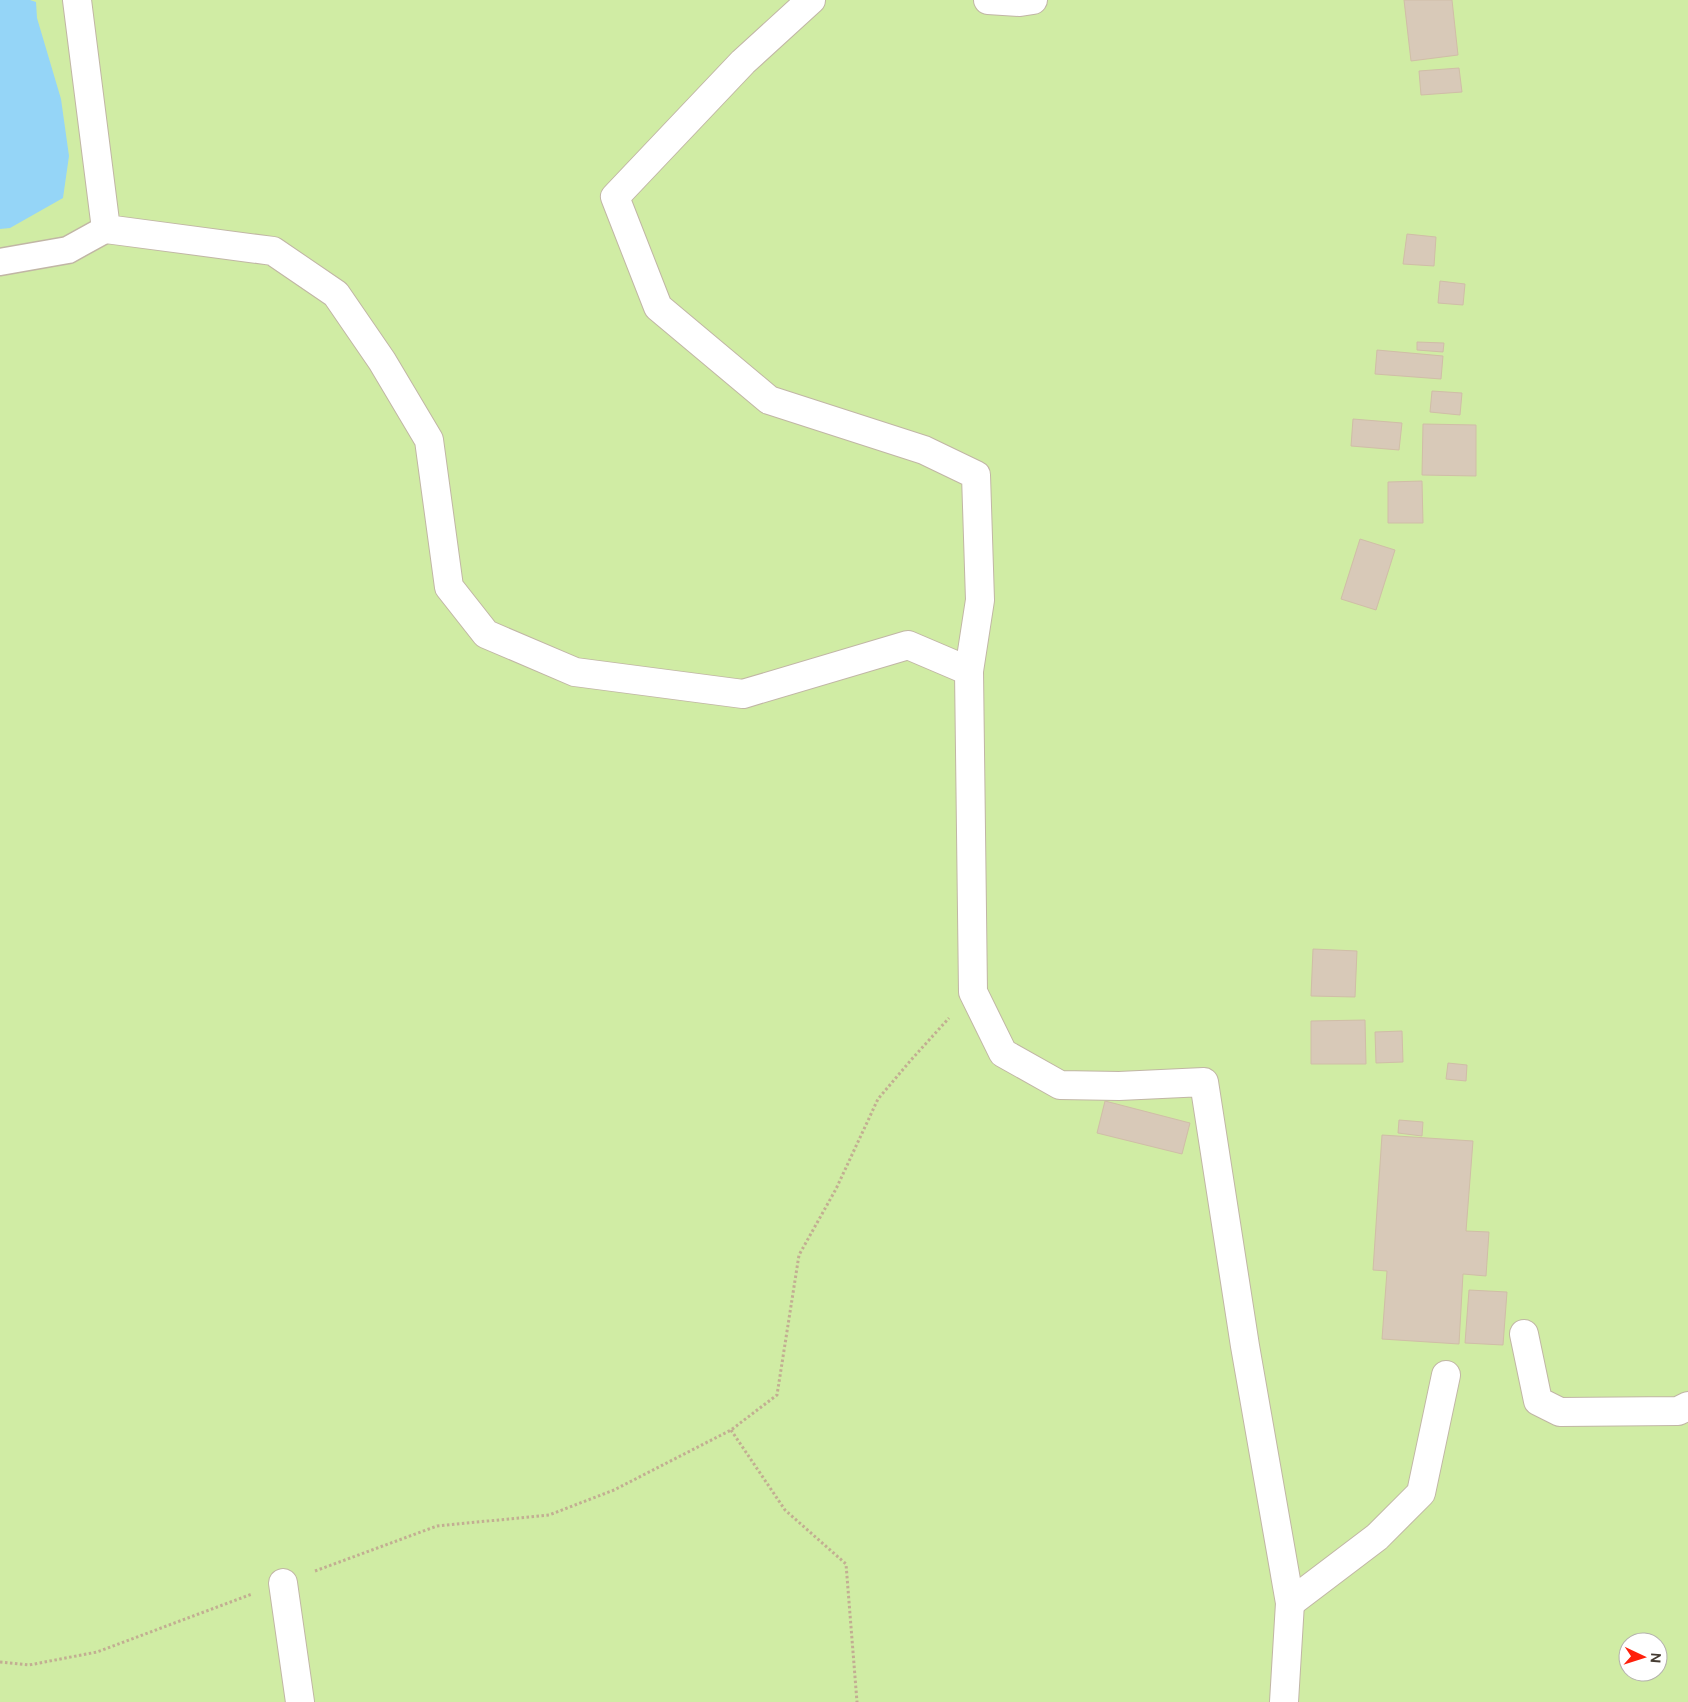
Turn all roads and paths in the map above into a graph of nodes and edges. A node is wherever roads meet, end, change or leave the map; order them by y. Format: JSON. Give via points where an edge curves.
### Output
{"nodes":[{"id":1,"x":76,"y":0,"type":"edge"},
{"id":2,"x":811,"y":0,"type":"edge"},
{"id":3,"x":988,"y":0,"type":"edge"},
{"id":4,"x":1033,"y":0,"type":"edge"},
{"id":5,"x":106,"y":229,"type":"junction"},
{"id":6,"x":0,"y":262,"type":"edge"},
{"id":7,"x":969,"y":671,"type":"junction"},
{"id":8,"x":973,"y":992,"type":"junction"},
{"id":9,"x":1524,"y":1334,"type":"dead end"},
{"id":10,"x":1446,"y":1376,"type":"dead end"},
{"id":11,"x":1688,"y":1406,"type":"edge"},
{"id":12,"x":731,"y":1430,"type":"junction"},
{"id":13,"x":283,"y":1583,"type":"junction"},
{"id":14,"x":1290,"y":1603,"type":"junction"},
{"id":15,"x":0,"y":1662,"type":"edge"},
{"id":16,"x":300,"y":1702,"type":"edge"},
{"id":17,"x":857,"y":1702,"type":"edge"},
{"id":18,"x":1284,"y":1702,"type":"edge"}],
"edges":[{"from":1,"to":5,"type":"street"},
{"from":2,"to":7,"type":"street","via":[[743,62],[615,197],[658,307],[769,400],[924,450],[976,475],[980,600]]},
{"from":3,"to":4,"type":"street"},
{"from":5,"to":6,"type":"street","via":[[68,250]]},
{"from":5,"to":7,"type":"street","via":[[273,251],[336,294],[382,361],[429,440],[449,587],[486,634],[575,672],[743,694],[908,645]]},
{"from":7,"to":8,"type":"street"},
{"from":8,"to":12,"type":"path","via":[[878,1099],[836,1189],[799,1255],[777,1395]]},
{"from":8,"to":14,"type":"street","via":[[1002,1053],[1060,1085],[1204,1082]]},
{"from":9,"to":11,"type":"street","via":[[1538,1401],[1560,1412],[1678,1411]]},
{"from":10,"to":14,"type":"street","via":[[1421,1493],[1377,1537]]},
{"from":12,"to":13,"type":"path","via":[[614,1490],[549,1515],[437,1526]]},
{"from":12,"to":17,"type":"path","via":[[785,1510],[846,1564]]},
{"from":13,"to":15,"type":"path","via":[[97,1652],[29,1665]]},
{"from":13,"to":16,"type":"street"},
{"from":14,"to":18,"type":"street"}]}
